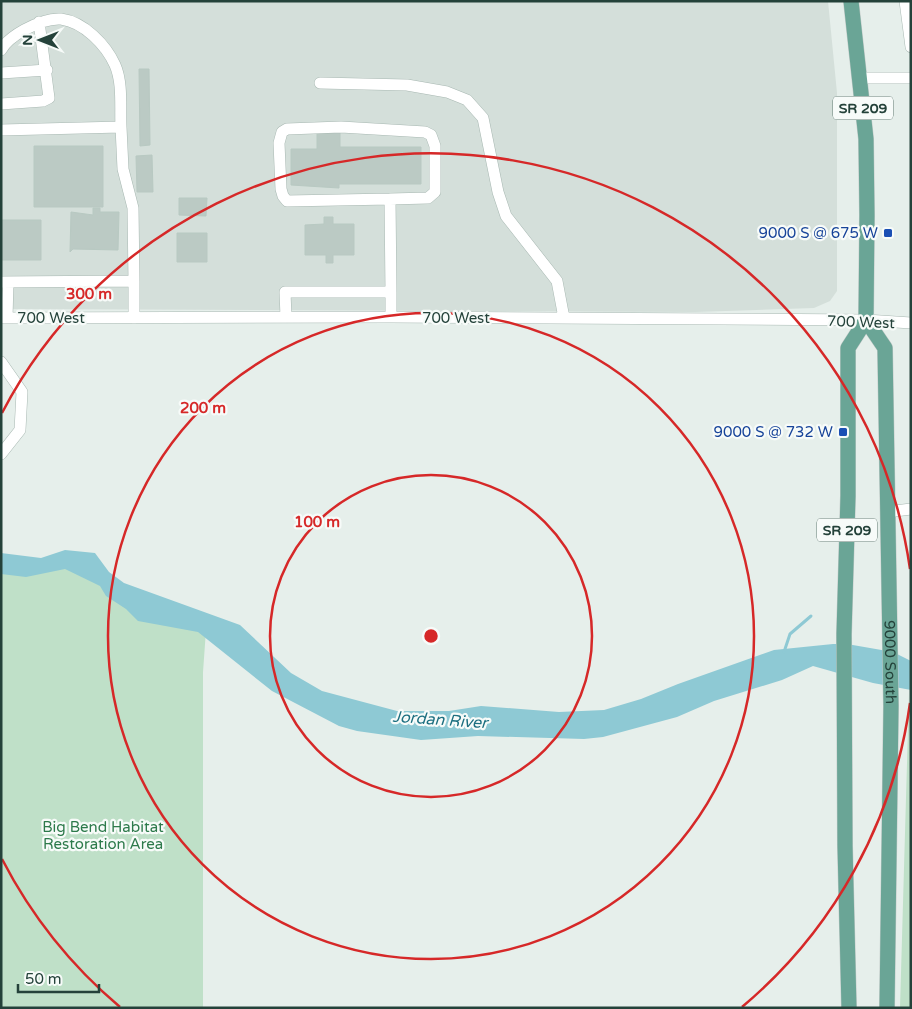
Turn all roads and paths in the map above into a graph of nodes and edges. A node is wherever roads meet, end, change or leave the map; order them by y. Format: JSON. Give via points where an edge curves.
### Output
{"nodes":[{"id":1,"x":851,"y":1,"type":"edge"},
{"id":2,"x":905,"y":1,"type":"edge"},
{"id":3,"x":39,"y":22,"type":"junction"},
{"id":4,"x":911,"y":47,"type":"edge"},
{"id":5,"x":1,"y":50,"type":"edge"},
{"id":6,"x":46,"y":70,"type":"junction"},
{"id":7,"x":1,"y":73,"type":"edge"},
{"id":8,"x":860,"y":78,"type":"junction"},
{"id":9,"x":911,"y":78,"type":"edge"},
{"id":10,"x":320,"y":83,"type":"dead end"},
{"id":11,"x":1,"y":104,"type":"edge"},
{"id":12,"x":121,"y":127,"type":"junction"},
{"id":13,"x":1,"y":130,"type":"edge"},
{"id":14,"x":390,"y":199,"type":"junction"},
{"id":15,"x":134,"y":281,"type":"junction"},
{"id":16,"x":4,"y":282,"type":"edge"},
{"id":17,"x":391,"y":292,"type":"junction"},
{"id":18,"x":286,"y":317,"type":"junction"},
{"id":19,"x":4,"y":318,"type":"edge"},
{"id":20,"x":134,"y":318,"type":"junction"},
{"id":21,"x":391,"y":318,"type":"junction"},
{"id":22,"x":564,"y":318,"type":"junction"},
{"id":23,"x":866,"y":320,"type":"junction"},
{"id":24,"x":911,"y":324,"type":"edge"},
{"id":25,"x":1,"y":362,"type":"edge"},
{"id":26,"x":1,"y":454,"type":"edge"},
{"id":27,"x":911,"y":509,"type":"edge"},
{"id":28,"x":887,"y":512,"type":"junction"},
{"id":29,"x":849,"y":1008,"type":"edge"},
{"id":30,"x":887,"y":1008,"type":"edge"}],
"edges":[{"from":1,"to":8,"type":"main road","number":"SR 209"},
{"from":2,"to":4,"type":"street"},
{"from":3,"to":5,"type":"street","via":[[14,36]]},
{"from":3,"to":6,"type":"street"},
{"from":3,"to":12,"type":"street","via":[[61,19],[73,23],[105,49],[117,68]]},
{"from":6,"to":7,"type":"street"},
{"from":6,"to":11,"type":"street","via":[[49,98]]},
{"from":8,"to":9,"type":"street"},
{"from":8,"to":23,"type":"main road","number":"SR 209","via":[[866,139]]},
{"from":10,"to":22,"type":"street","via":[[407,85],[447,92],[467,100],[483,118],[506,216],[557,281]]},
{"from":12,"to":13,"type":"street"},
{"from":12,"to":15,"type":"street","via":[[123,169],[132,208]]},
{"from":14,"to":14,"type":"street","via":[[428,198],[435,192],[435,146],[431,135],[341,127],[282,132],[279,143],[281,189],[287,201]]},
{"from":14,"to":17,"type":"street"},
{"from":15,"to":16,"type":"street"},
{"from":15,"to":20,"type":"street"},
{"from":16,"to":19,"type":"street"},
{"from":17,"to":18,"type":"street","via":[[286,292]]},
{"from":17,"to":21,"type":"street"},
{"from":18,"to":20,"type":"street","name":"700 West"},
{"from":18,"to":21,"type":"street","name":"700 West"},
{"from":19,"to":20,"type":"street","name":"700 West"},
{"from":21,"to":22,"type":"street","name":"700 West"},
{"from":22,"to":23,"type":"street","name":"700 West"},
{"from":23,"to":24,"type":"street","name":"700 West"},
{"from":23,"to":28,"type":"main road","name":"9000 South","number":"SR 209","via":[[885,348]]},
{"from":23,"to":29,"type":"main road","number":"SR 209","via":[[848,348],[844,679]]},
{"from":25,"to":26,"type":"street","via":[[22,392],[20,430]]},
{"from":27,"to":28,"type":"street"},
{"from":28,"to":30,"type":"main road","name":"9000 South","number":"SR 209","via":[[890,643]]}]}
